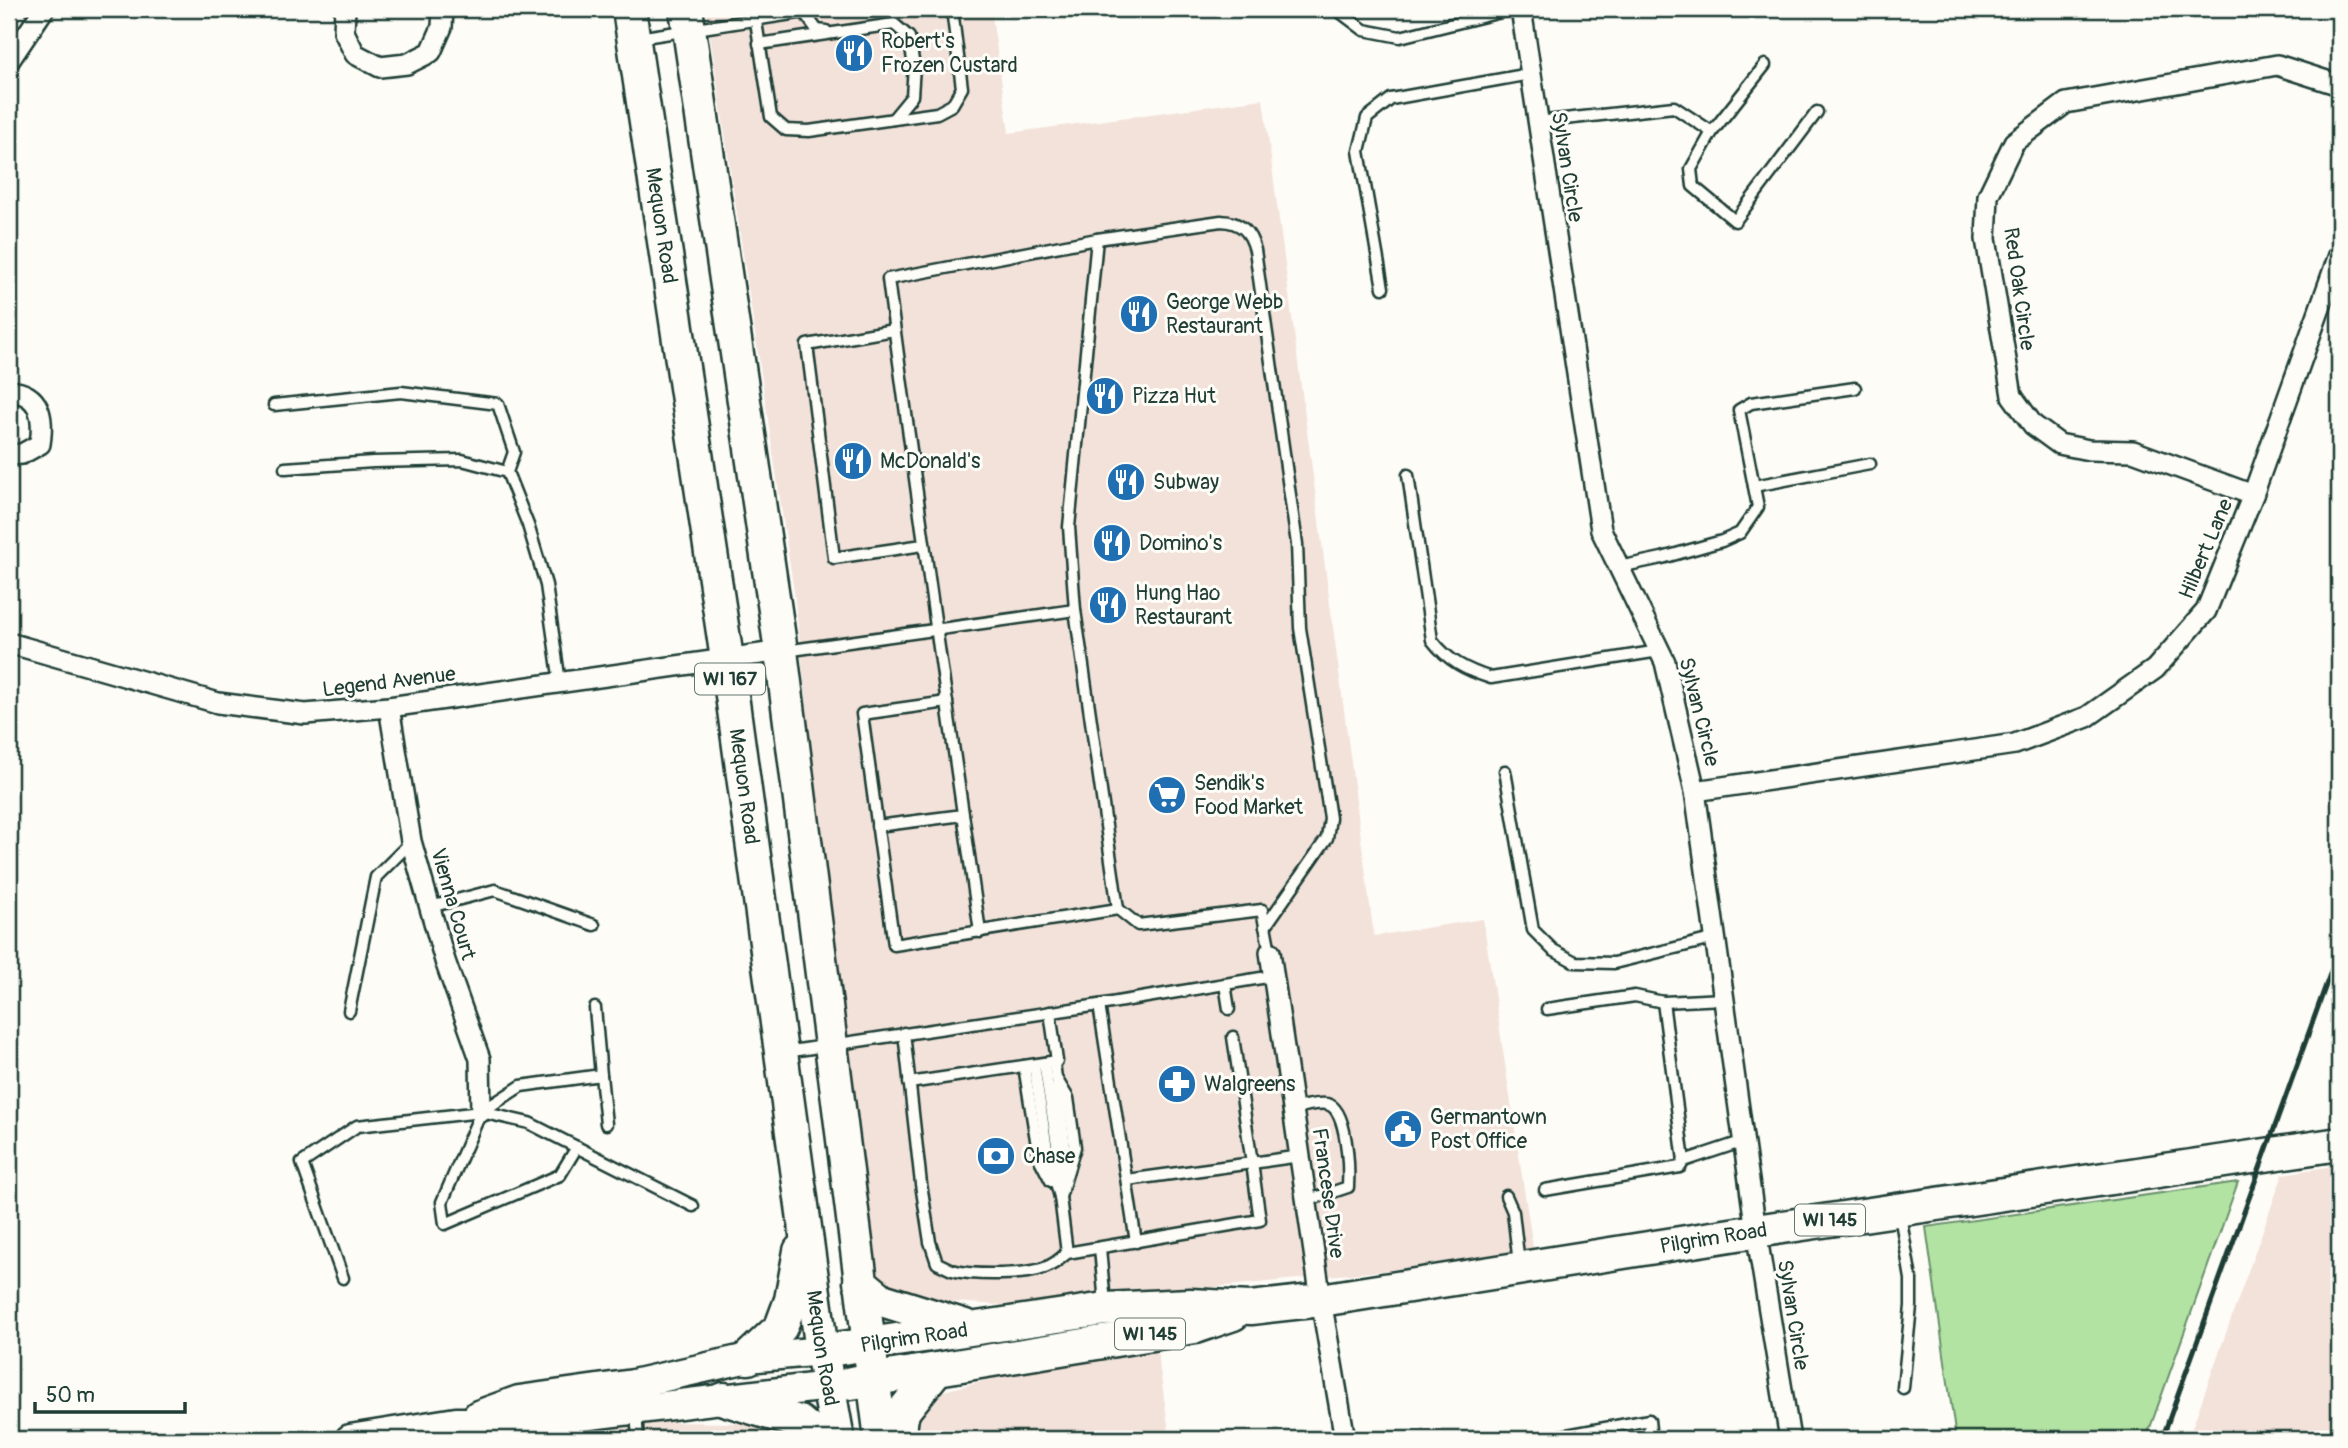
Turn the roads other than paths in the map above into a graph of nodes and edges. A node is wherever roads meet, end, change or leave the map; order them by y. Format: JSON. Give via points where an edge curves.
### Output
{"nodes":[{"id":1,"x":44,"y":9,"type":"edge"},
{"id":2,"x":345,"y":9,"type":"edge"},
{"id":3,"x":443,"y":9,"type":"edge"},
{"id":4,"x":754,"y":9,"type":"edge"},
{"id":5,"x":824,"y":9,"type":"edge"},
{"id":6,"x":952,"y":9,"type":"edge"},
{"id":7,"x":1336,"y":9,"type":"edge"},
{"id":8,"x":1513,"y":9,"type":"edge"},
{"id":9,"x":1521,"y":9,"type":"edge"},
{"id":10,"x":804,"y":12,"type":"junction"},
{"id":11,"x":688,"y":19,"type":"edge"},
{"id":12,"x":755,"y":21,"type":"junction"},
{"id":13,"x":632,"y":24,"type":"edge"},
{"id":14,"x":837,"y":33,"type":"junction"},
{"id":15,"x":759,"y":44,"type":"junction"},
{"id":16,"x":9,"y":61,"type":"edge"},
{"id":17,"x":1765,"y":65,"type":"dead end"},
{"id":18,"x":1530,"y":74,"type":"junction"},
{"id":19,"x":2339,"y":85,"type":"edge"},
{"id":20,"x":1817,"y":112,"type":"dead end"},
{"id":21,"x":893,"y":119,"type":"junction"},
{"id":22,"x":1537,"y":122,"type":"junction"},
{"id":23,"x":1712,"y":132,"type":"junction"},
{"id":24,"x":1097,"y":239,"type":"junction"},
{"id":25,"x":2339,"y":256,"type":"edge"},
{"id":26,"x":1383,"y":288,"type":"dead end"},
{"id":27,"x":894,"y":330,"type":"junction"},
{"id":28,"x":1855,"y":388,"type":"dead end"},
{"id":29,"x":9,"y":391,"type":"edge"},
{"id":30,"x":274,"y":405,"type":"dead end"},
{"id":31,"x":9,"y":455,"type":"edge"},
{"id":32,"x":1870,"y":464,"type":"dead end"},
{"id":33,"x":285,"y":468,"type":"dead end"},
{"id":34,"x":507,"y":472,"type":"junction"},
{"id":35,"x":1409,"y":475,"type":"dead end"},
{"id":36,"x":1754,"y":486,"type":"junction"},
{"id":37,"x":2253,"y":495,"type":"junction"},
{"id":38,"x":923,"y":545,"type":"junction"},
{"id":39,"x":1619,"y":567,"type":"junction"},
{"id":40,"x":1075,"y":610,"type":"junction"},
{"id":41,"x":934,"y":630,"type":"junction"},
{"id":42,"x":9,"y":643,"type":"edge"},
{"id":43,"x":781,"y":651,"type":"junction"},
{"id":44,"x":1659,"y":652,"type":"junction"},
{"id":45,"x":727,"y":659,"type":"junction"},
{"id":46,"x":560,"y":682,"type":"junction"},
{"id":47,"x":947,"y":702,"type":"junction"},
{"id":48,"x":389,"y":706,"type":"junction"},
{"id":49,"x":1505,"y":771,"type":"dead end"},
{"id":50,"x":1695,"y":791,"type":"junction"},
{"id":51,"x":963,"y":814,"type":"junction"},
{"id":52,"x":877,"y":826,"type":"junction"},
{"id":53,"x":411,"y":841,"type":"junction"},
{"id":54,"x":430,"y":906,"type":"junction"},
{"id":55,"x":1118,"y":909,"type":"junction"},
{"id":56,"x":594,"y":925,"type":"dead end"},
{"id":57,"x":1265,"y":927,"type":"junction"},
{"id":58,"x":981,"y":932,"type":"junction"},
{"id":59,"x":1716,"y":938,"type":"junction"},
{"id":60,"x":1270,"y":952,"type":"joint"},
{"id":61,"x":1273,"y":976,"type":"junction"},
{"id":62,"x":1225,"y":984,"type":"junction"},
{"id":63,"x":1724,"y":999,"type":"junction"},
{"id":64,"x":1663,"y":1002,"type":"junction"},
{"id":65,"x":1099,"y":1005,"type":"junction"},
{"id":66,"x":595,"y":1007,"type":"dead end"},
{"id":67,"x":1229,"y":1009,"type":"dead end"},
{"id":68,"x":1546,"y":1009,"type":"dead end"},
{"id":69,"x":349,"y":1011,"type":"dead end"},
{"id":70,"x":1050,"y":1012,"type":"junction"},
{"id":71,"x":904,"y":1033,"type":"junction"},
{"id":72,"x":1233,"y":1037,"type":"dead end"},
{"id":73,"x":831,"y":1044,"type":"junction"},
{"id":74,"x":781,"y":1052,"type":"junction"},
{"id":75,"x":1039,"y":1064,"type":"junction"},
{"id":76,"x":601,"y":1075,"type":"junction"},
{"id":77,"x":909,"y":1083,"type":"junction"},
{"id":78,"x":1293,"y":1108,"type":"junction"},
{"id":79,"x":481,"y":1112,"type":"junction"},
{"id":80,"x":606,"y":1124,"type":"dead end"},
{"id":81,"x":1744,"y":1141,"type":"junction"},
{"id":82,"x":2339,"y":1144,"type":"edge"},
{"id":83,"x":577,"y":1147,"type":"junction"},
{"id":84,"x":1300,"y":1156,"type":"junction"},
{"id":85,"x":1684,"y":1161,"type":"junction"},
{"id":86,"x":1252,"y":1163,"type":"junction"},
{"id":87,"x":1127,"y":1181,"type":"junction"},
{"id":88,"x":1063,"y":1185,"type":"junction"},
{"id":89,"x":1545,"y":1191,"type":"dead end"},
{"id":90,"x":1506,"y":1196,"type":"dead end"},
{"id":91,"x":1059,"y":1197,"type":"junction"},
{"id":92,"x":1306,"y":1201,"type":"junction"},
{"id":93,"x":693,"y":1206,"type":"dead end"},
{"id":94,"x":1899,"y":1209,"type":"junction"},
{"id":95,"x":805,"y":1226,"type":"junction"},
{"id":96,"x":1756,"y":1231,"type":"junction"},
{"id":97,"x":1136,"y":1242,"type":"junction"},
{"id":98,"x":1100,"y":1248,"type":"junction"},
{"id":99,"x":1068,"y":1253,"type":"junction"},
{"id":100,"x":1520,"y":1268,"type":"junction"},
{"id":101,"x":344,"y":1278,"type":"dead end"},
{"id":102,"x":860,"y":1282,"type":"junction"},
{"id":103,"x":1321,"y":1300,"type":"junction"},
{"id":104,"x":1251,"y":1308,"type":"junction"},
{"id":105,"x":1105,"y":1309,"type":"junction"},
{"id":106,"x":1041,"y":1318,"type":"junction"},
{"id":107,"x":973,"y":1328,"type":"junction"},
{"id":108,"x":867,"y":1344,"type":"junction"},
{"id":109,"x":822,"y":1351,"type":"junction"},
{"id":110,"x":1046,"y":1351,"type":"junction"},
{"id":111,"x":748,"y":1358,"type":"junction"},
{"id":112,"x":937,"y":1369,"type":"junction"},
{"id":113,"x":872,"y":1380,"type":"junction"},
{"id":114,"x":828,"y":1386,"type":"junction"},
{"id":115,"x":1903,"y":1388,"type":"dead end"},
{"id":116,"x":634,"y":1397,"type":"junction"},
{"id":117,"x":724,"y":1399,"type":"junction"},
{"id":118,"x":388,"y":1436,"type":"edge"},
{"id":119,"x":350,"y":1439,"type":"edge"},
{"id":120,"x":638,"y":1439,"type":"edge"},
{"id":121,"x":820,"y":1439,"type":"edge"},
{"id":122,"x":838,"y":1439,"type":"edge"},
{"id":123,"x":881,"y":1439,"type":"edge"},
{"id":124,"x":899,"y":1439,"type":"edge"},
{"id":125,"x":1345,"y":1439,"type":"edge"},
{"id":126,"x":1545,"y":1439,"type":"edge"},
{"id":127,"x":1651,"y":1439,"type":"edge"},
{"id":128,"x":1790,"y":1439,"type":"edge"}],
"edges":[{"from":1,"to":16,"type":"street"},
{"from":2,"to":3,"type":"street","via":[[344,32],[355,54],[380,67],[407,64],[430,52],[442,27]]},
{"from":4,"to":12,"type":"lane"},
{"from":5,"to":10,"type":"lane"},
{"from":6,"to":21,"type":"lane","via":[[962,88],[952,105],[937,113]]},
{"from":7,"to":8,"type":"lane","via":[[1364,30],[1400,37]]},
{"from":9,"to":18,"type":"street","name":"Sylvan Circle"},
{"from":10,"to":12,"type":"lane"},
{"from":10,"to":14,"type":"lane","via":[[817,30]]},
{"from":11,"to":12,"type":"lane"},
{"from":11,"to":13,"type":"lane"},
{"from":11,"to":43,"type":"main road","name":"Mequon Road","number":"WI 167"},
{"from":12,"to":15,"type":"lane"},
{"from":13,"to":45,"type":"main road","name":"Mequon Road","number":"WI 167"},
{"from":14,"to":15,"type":"lane"},
{"from":14,"to":21,"type":"lane","via":[[894,24],[909,37],[914,66],[912,96]]},
{"from":15,"to":21,"type":"lane","via":[[771,117],[786,130]]},
{"from":17,"to":23,"type":"lane"},
{"from":18,"to":22,"type":"street","name":"Sylvan Circle"},
{"from":18,"to":26,"type":"lane","via":[[1391,99],[1367,117],[1359,151]]},
{"from":19,"to":37,"type":"street","name":"Red Oak Circle","via":[[2277,65],[2066,103],[2014,142],[1988,196],[1986,239],[2012,396],[2033,425],[2059,444],[2133,451]]},
{"from":20,"to":23,"type":"lane","via":[[1735,221],[1693,186],[1690,169]]},
{"from":22,"to":23,"type":"lane","via":[[1674,107]]},
{"from":22,"to":39,"type":"street","name":"Sylvan Circle","via":[[1601,530]]},
{"from":24,"to":27,"type":"lane","via":[[888,279]]},
{"from":24,"to":40,"type":"lane","via":[[1069,527]]},
{"from":24,"to":57,"type":"lane","via":[[1231,222],[1247,231],[1255,250],[1297,544],[1300,628],[1330,818],[1327,838]]},
{"from":25,"to":37,"type":"street","name":"Hilbert Lane"},
{"from":27,"to":38,"type":"lane"},
{"from":27,"to":38,"type":"lane","via":[[807,345],[834,558]]},
{"from":28,"to":36,"type":"lane","via":[[1751,403],[1739,410]]},
{"from":29,"to":31,"type":"street","via":[[18,391],[37,404],[43,422],[40,444],[23,454]]},
{"from":30,"to":34,"type":"lane","via":[[401,392],[498,404],[514,452]]},
{"from":32,"to":36,"type":"lane"},
{"from":33,"to":34,"type":"lane","via":[[462,460]]},
{"from":34,"to":46,"type":"lane","via":[[546,585]]},
{"from":35,"to":44,"type":"lane","via":[[1432,640],[1443,655],[1466,670],[1491,678]]},
{"from":36,"to":39,"type":"lane","via":[[1758,507],[1740,533]]},
{"from":37,"to":50,"type":"street","name":"Hilbert Lane","via":[[2206,611],[2155,669],[2087,717],[2015,744]]},
{"from":38,"to":41,"type":"lane"},
{"from":39,"to":44,"type":"street","name":"Sylvan Circle"},
{"from":40,"to":41,"type":"lane"},
{"from":40,"to":55,"type":"lane"},
{"from":41,"to":43,"type":"lane"},
{"from":41,"to":47,"type":"lane"},
{"from":42,"to":48,"type":"street","name":"Legend Avenue","via":[[218,703],[305,714]]},
{"from":43,"to":45,"type":"street","name":"Legend Avenue"},
{"from":43,"to":73,"type":"main road","name":"Mequon Road","number":"WI 167"},
{"from":44,"to":50,"type":"street","name":"Sylvan Circle"},
{"from":45,"to":46,"type":"street","name":"Legend Avenue"},
{"from":45,"to":74,"type":"main road","name":"Mequon Road","number":"WI 167"},
{"from":46,"to":48,"type":"street","name":"Legend Avenue"},
{"from":47,"to":51,"type":"lane"},
{"from":47,"to":52,"type":"lane","via":[[862,714]]},
{"from":48,"to":53,"type":"street","name":"Vienna Court"},
{"from":49,"to":59,"type":"lane","via":[[1533,930],[1553,950],[1575,962],[1614,963]]},
{"from":50,"to":59,"type":"street","name":"Sylvan Circle"},
{"from":51,"to":52,"type":"lane"},
{"from":51,"to":58,"type":"lane"},
{"from":52,"to":58,"type":"lane","via":[[894,945]]},
{"from":53,"to":54,"type":"street","name":"Vienna Court"},
{"from":53,"to":69,"type":"lane","via":[[376,877]]},
{"from":54,"to":56,"type":"lane","via":[[495,890]]},
{"from":54,"to":79,"type":"street","name":"Vienna Court","via":[[480,1059]]},
{"from":55,"to":57,"type":"lane","via":[[1138,925],[1262,909]]},
{"from":55,"to":58,"type":"lane"},
{"from":57,"to":60,"type":"lane"},
{"from":59,"to":63,"type":"street","name":"Sylvan Circle"},
{"from":60,"to":61,"type":"street","name":"Francese Drive"},
{"from":61,"to":62,"type":"lane"},
{"from":61,"to":78,"type":"street","name":"Francese Drive"},
{"from":62,"to":65,"type":"lane"},
{"from":62,"to":67,"type":"lane"},
{"from":63,"to":64,"type":"lane"},
{"from":63,"to":81,"type":"street","name":"Sylvan Circle"},
{"from":64,"to":68,"type":"lane","via":[[1636,996]]},
{"from":64,"to":85,"type":"lane"},
{"from":65,"to":70,"type":"lane"},
{"from":65,"to":87,"type":"lane"},
{"from":66,"to":76,"type":"lane"},
{"from":70,"to":71,"type":"lane"},
{"from":70,"to":75,"type":"lane","via":[[1057,1061]]},
{"from":71,"to":73,"type":"lane"},
{"from":71,"to":77,"type":"lane"},
{"from":72,"to":86,"type":"lane"},
{"from":73,"to":74,"type":"lane"},
{"from":73,"to":102,"type":"main road","name":"Mequon Road","number":"WI 167"},
{"from":74,"to":95,"type":"main road","name":"Mequon Road","number":"WI 167"},
{"from":75,"to":77,"type":"lane"},
{"from":75,"to":88,"type":"lane"},
{"from":75,"to":88,"type":"lane","via":[[1056,1078],[1068,1098],[1075,1147]]},
{"from":75,"to":91,"type":"lane","via":[[1039,1158]]},
{"from":76,"to":79,"type":"lane","via":[[521,1086]]},
{"from":76,"to":80,"type":"lane"},
{"from":77,"to":99,"type":"lane","via":[[930,1242],[937,1263],[951,1270],[1002,1273],[1048,1267]]},
{"from":78,"to":84,"type":"street","name":"Francese Drive"},
{"from":78,"to":92,"type":"lane","via":[[1325,1103],[1335,1107],[1342,1118],[1348,1187]]},
{"from":79,"to":83,"type":"lane","via":[[529,1123]]},
{"from":79,"to":83,"type":"lane","via":[[442,1202],[444,1224],[560,1175]]},
{"from":79,"to":101,"type":"lane","via":[[358,1126],[302,1163]]},
{"from":81,"to":85,"type":"lane"},
{"from":81,"to":96,"type":"street","name":"Sylvan Circle"},
{"from":82,"to":94,"type":"main road","name":"Pilgrim Road","number":"WI 145"},
{"from":83,"to":93,"type":"lane"},
{"from":84,"to":86,"type":"lane"},
{"from":84,"to":92,"type":"street","name":"Francese Drive"},
{"from":85,"to":89,"type":"lane","via":[[1680,1167]]},
{"from":86,"to":87,"type":"lane"},
{"from":86,"to":97,"type":"lane","via":[[1259,1220]]},
{"from":87,"to":97,"type":"lane"},
{"from":88,"to":91,"type":"lane"},
{"from":90,"to":100,"type":"lane","via":[[1513,1212]]},
{"from":91,"to":99,"type":"lane"},
{"from":92,"to":103,"type":"street","name":"Francese Drive"},
{"from":94,"to":96,"type":"main road","name":"Pilgrim Road","number":"WI 145"},
{"from":94,"to":115,"type":"lane","via":[[1911,1279]]},
{"from":95,"to":109,"type":"main road","name":"Mequon Road","number":"WI 167"},
{"from":95,"to":111,"type":"main road","via":[[785,1319]]},
{"from":96,"to":100,"type":"main road","name":"Pilgrim Road","number":"WI 145"},
{"from":96,"to":128,"type":"street","name":"Sylvan Circle"},
{"from":97,"to":98,"type":"lane"},
{"from":98,"to":99,"type":"lane"},
{"from":98,"to":105,"type":"lane"},
{"from":100,"to":103,"type":"main road","name":"Pilgrim Road","number":"WI 145"},
{"from":102,"to":107,"type":"main road","via":[[883,1300]]},
{"from":102,"to":108,"type":"main road","name":"Mequon Road","number":"WI 167"},
{"from":103,"to":104,"type":"main road","name":"Pilgrim Road","number":"WI 145"},
{"from":103,"to":125,"type":"street","name":"Francese Drive"},
{"from":104,"to":105,"type":"main road","name":"Pilgrim Road","number":"WI 145"},
{"from":104,"to":110,"type":"main road","name":"Pilgrim Road","number":"WI 145","via":[[1195,1327]]},
{"from":105,"to":106,"type":"main road","name":"Pilgrim Road","number":"WI 145"},
{"from":106,"to":107,"type":"main road","name":"Pilgrim Road","number":"WI 145"},
{"from":106,"to":110,"type":"main road"},
{"from":107,"to":108,"type":"main road","name":"Pilgrim Road","number":"WI 145"},
{"from":108,"to":109,"type":"main road","name":"Pilgrim Road","number":"WI 145"},
{"from":108,"to":113,"type":"main road","name":"Mequon Road","number":"WI 167"},
{"from":109,"to":111,"type":"street","name":"Pilgrim Road"},
{"from":109,"to":114,"type":"main road","name":"Mequon Road"},
{"from":110,"to":112,"type":"main road","name":"Pilgrim Road","number":"WI 145"},
{"from":111,"to":116,"type":"street","name":"Pilgrim Road"},
{"from":112,"to":113,"type":"main road","name":"Pilgrim Road"},
{"from":112,"to":124,"type":"main road","via":[[905,1409]]},
{"from":113,"to":114,"type":"main road","name":"Pilgrim Road"},
{"from":113,"to":123,"type":"main road","name":"Mequon Road","number":"WI 167"},
{"from":114,"to":117,"type":"street","name":"Pilgrim Road"},
{"from":114,"to":122,"type":"main road","name":"Mequon Road"},
{"from":116,"to":117,"type":"street","name":"Pilgrim Road"},
{"from":116,"to":118,"type":"street","name":"Pilgrim Road","via":[[532,1422],[456,1422]]},
{"from":116,"to":120,"type":"lane"},
{"from":117,"to":121,"type":"main road","via":[[799,1422]]},
{"from":118,"to":119,"type":"street","name":"Pilgrim Road"},
{"from":126,"to":127,"type":"lane","via":[[1649,1420]]}]}
